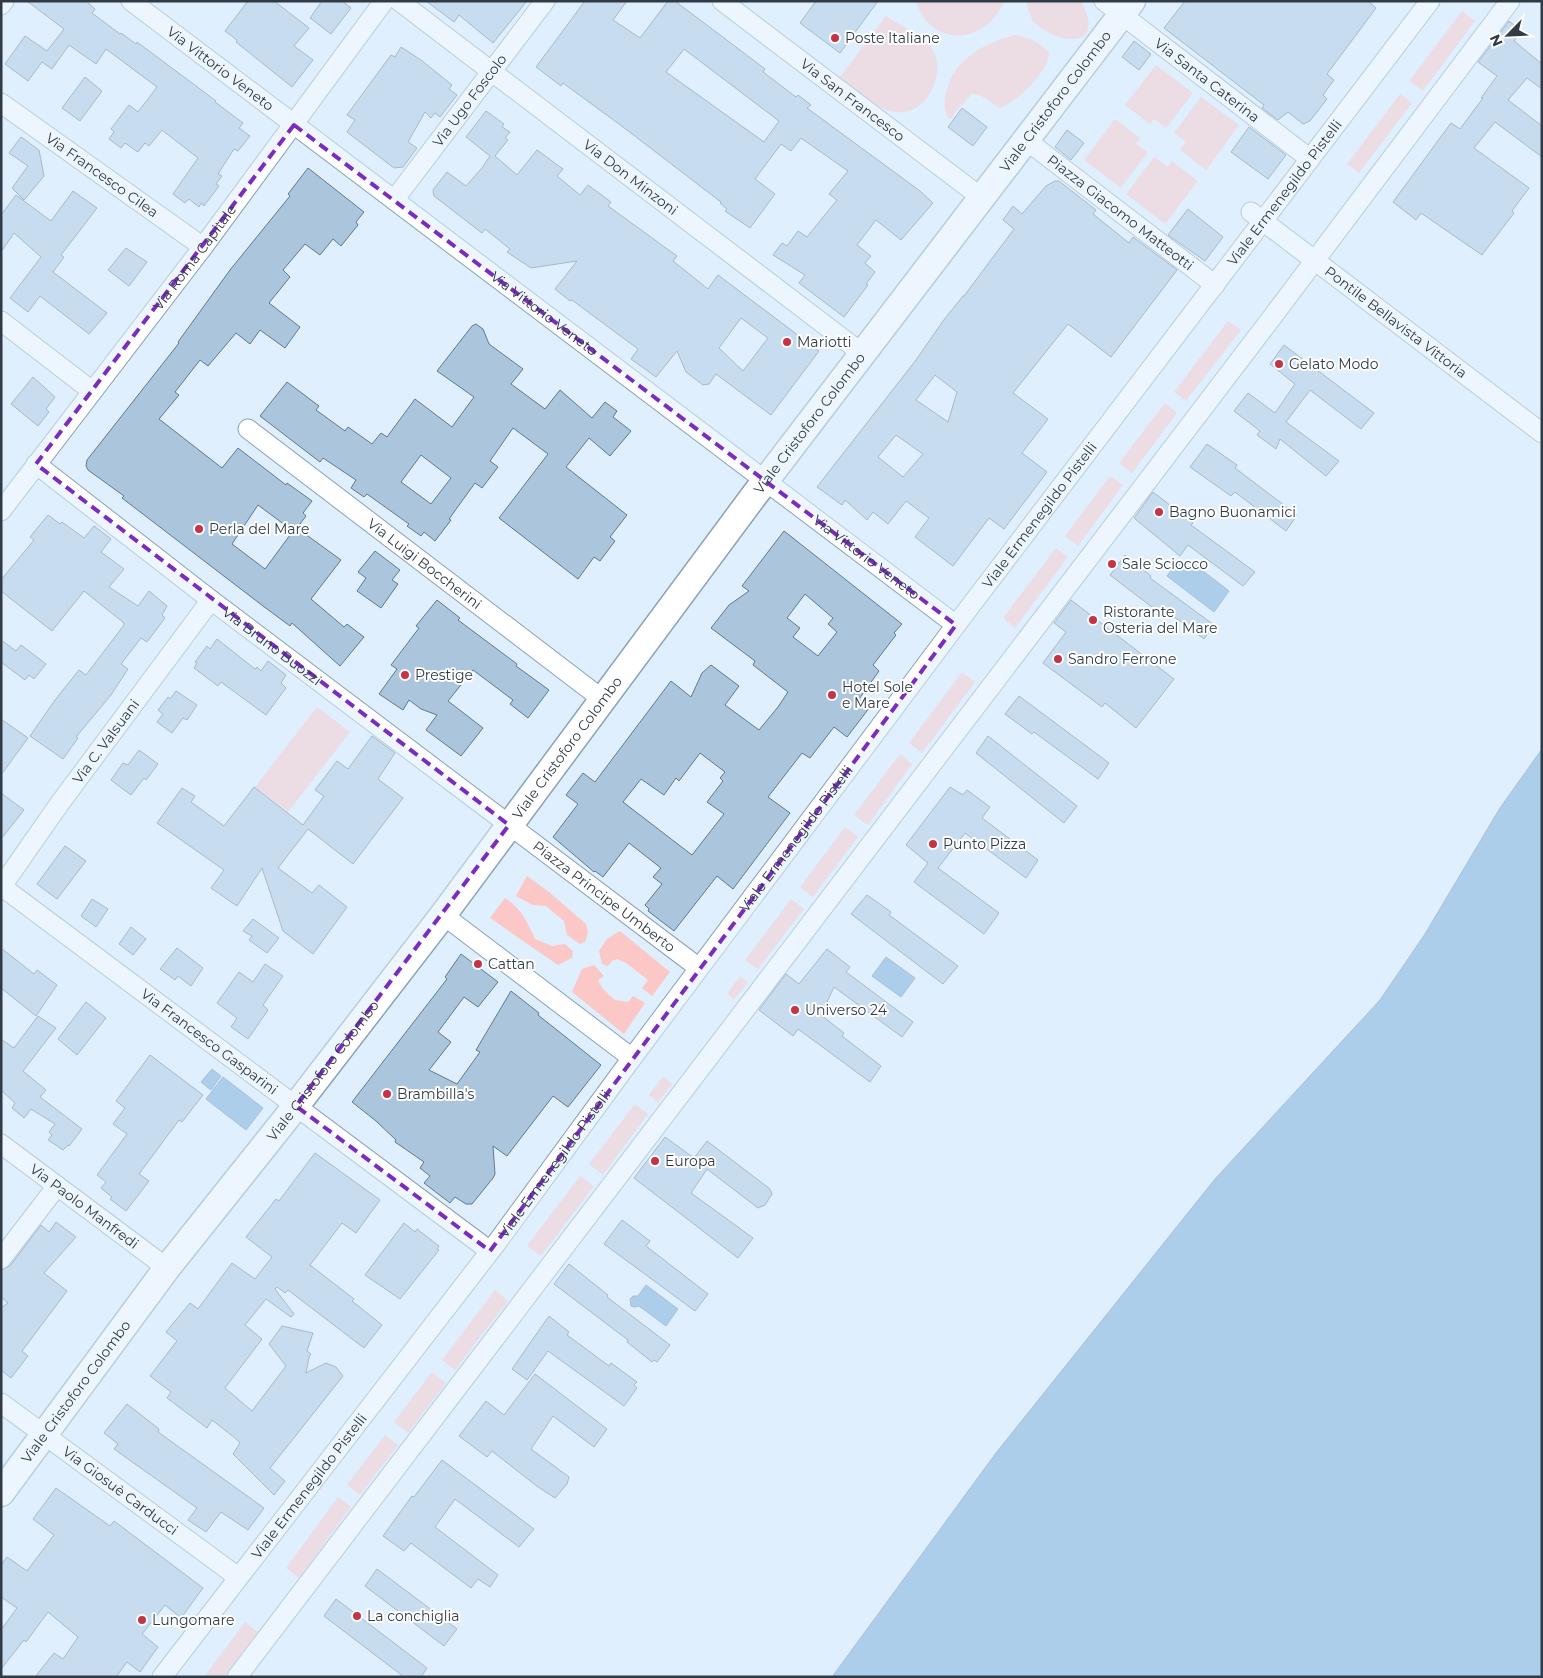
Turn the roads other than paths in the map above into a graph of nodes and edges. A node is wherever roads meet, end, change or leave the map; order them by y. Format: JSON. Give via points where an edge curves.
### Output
{"nodes":[{"id":1,"x":4,"y":1,"type":"edge"},
{"id":2,"x":131,"y":1,"type":"edge"},
{"id":3,"x":384,"y":1,"type":"edge"},
{"id":4,"x":399,"y":1,"type":"edge"},
{"id":5,"x":545,"y":1,"type":"edge"},
{"id":6,"x":722,"y":1,"type":"edge"},
{"id":7,"x":1430,"y":1,"type":"edge"},
{"id":8,"x":1510,"y":1,"type":"edge"},
{"id":9,"x":1,"y":5,"type":"edge"},
{"id":10,"x":1119,"y":6,"type":"edge"},
{"id":11,"x":492,"y":70,"type":"junction"},
{"id":12,"x":1,"y":103,"type":"edge"},
{"id":13,"x":294,"y":125,"type":"junction"},
{"id":14,"x":1026,"y":140,"type":"junction"},
{"id":15,"x":1310,"y":159,"type":"junction"},
{"id":16,"x":982,"y":198,"type":"junction"},
{"id":17,"x":394,"y":200,"type":"junction"},
{"id":18,"x":1258,"y":217,"type":"junction"},
{"id":19,"x":203,"y":247,"type":"junction"},
{"id":20,"x":1315,"y":260,"type":"junction"},
{"id":21,"x":1215,"y":285,"type":"junction"},
{"id":22,"x":1,"y":321,"type":"edge"},
{"id":23,"x":863,"y":354,"type":"junction"},
{"id":24,"x":92,"y":391,"type":"junction"},
{"id":25,"x":248,"y":429,"type":"dead end"},
{"id":26,"x":1542,"y":433,"type":"edge"},
{"id":27,"x":36,"y":464,"type":"junction"},
{"id":28,"x":765,"y":481,"type":"junction"},
{"id":29,"x":1,"y":511,"type":"edge"},
{"id":30,"x":211,"y":600,"type":"junction"},
{"id":31,"x":956,"y":625,"type":"junction"},
{"id":32,"x":602,"y":699,"type":"junction"},
{"id":33,"x":509,"y":825,"type":"junction"},
{"id":34,"x":1,"y":886,"type":"edge"},
{"id":35,"x":443,"y":915,"type":"junction"},
{"id":36,"x":699,"y":968,"type":"junction"},
{"id":37,"x":632,"y":1058,"type":"junction"},
{"id":38,"x":296,"y":1106,"type":"junction"},
{"id":39,"x":1,"y":1144,"type":"edge"},
{"id":40,"x":57,"y":1186,"type":"junction"},
{"id":41,"x":490,"y":1251,"type":"junction"},
{"id":42,"x":1,"y":1259,"type":"edge"},
{"id":43,"x":167,"y":1268,"type":"junction"},
{"id":44,"x":1,"y":1403,"type":"edge"},
{"id":45,"x":44,"y":1435,"type":"junction"},
{"id":46,"x":1,"y":1493,"type":"edge"},
{"id":47,"x":238,"y":1578,"type":"junction"},
{"id":48,"x":162,"y":1677,"type":"edge"},
{"id":49,"x":238,"y":1677,"type":"edge"}],
"edges":[{"from":1,"to":9,"type":"street"},
{"from":2,"to":13,"type":"street","name":"Via Vittorio Veneto"},
{"from":3,"to":13,"type":"street","name":"Via Roma Capitale"},
{"from":4,"to":11,"type":"street","name":"Via Don Minzoni"},
{"from":5,"to":11,"type":"street","name":"Via Ugo Foscolo"},
{"from":6,"to":16,"type":"street","name":"Via San Francesco"},
{"from":7,"to":15,"type":"street","name":"Viale Ermenegildo Pistelli"},
{"from":8,"to":20,"type":"street"},
{"from":10,"to":14,"type":"street","name":"Viale Cristoforo Colombo"},
{"from":10,"to":15,"type":"street","name":"Via Santa Caterina"},
{"from":11,"to":17,"type":"street","name":"Via Ugo Foscolo"},
{"from":11,"to":23,"type":"street","name":"Via Don Minzoni"},
{"from":12,"to":19,"type":"street","name":"Via Francesco Cilea"},
{"from":13,"to":17,"type":"street","name":"Via Vittorio Veneto"},
{"from":13,"to":19,"type":"street","name":"Via Roma Capitale"},
{"from":14,"to":16,"type":"street","name":"Viale Cristoforo Colombo"},
{"from":14,"to":21,"type":"street","name":"Piazza Giacomo Matteotti"},
{"from":15,"to":18,"type":"street","name":"Viale Ermenegildo Pistelli"},
{"from":16,"to":23,"type":"street","name":"Viale Cristoforo Colombo"},
{"from":17,"to":28,"type":"street","name":"Via Vittorio Veneto"},
{"from":18,"to":20,"type":"street","name":"Pontile Bellavista Vittoria"},
{"from":18,"to":21,"type":"street","name":"Viale Ermenegildo Pistelli"},
{"from":19,"to":24,"type":"street","name":"Via Roma Capitale"},
{"from":20,"to":26,"type":"street","name":"Pontile Bellavista Vittoria"},
{"from":20,"to":49,"type":"street"},
{"from":21,"to":31,"type":"street","name":"Viale Ermenegildo Pistelli"},
{"from":22,"to":24,"type":"street"},
{"from":23,"to":28,"type":"street","name":"Viale Cristoforo Colombo"},
{"from":24,"to":27,"type":"street","name":"Via Roma Capitale"},
{"from":25,"to":32,"type":"street","name":"Via Luigi Boccherini"},
{"from":27,"to":29,"type":"street","name":"Via Roma Capitale"},
{"from":27,"to":30,"type":"street","name":"Via Bruno Buozzi"},
{"from":28,"to":31,"type":"street","name":"Via Vittorio Veneto"},
{"from":28,"to":32,"type":"street","name":"Viale Cristoforo Colombo"},
{"from":30,"to":33,"type":"street","name":"Via Bruno Buozzi"},
{"from":30,"to":34,"type":"street","name":"Via C. Valsuani"},
{"from":31,"to":36,"type":"street","name":"Viale Ermenegildo Pistelli"},
{"from":32,"to":33,"type":"street","name":"Viale Cristoforo Colombo"},
{"from":33,"to":35,"type":"street","name":"Viale Cristoforo Colombo"},
{"from":33,"to":36,"type":"street","name":"Piazza Principe Umberto"},
{"from":34,"to":38,"type":"street","name":"Via Francesco Gasparini"},
{"from":35,"to":37,"type":"street"},
{"from":35,"to":38,"type":"street","name":"Viale Cristoforo Colombo"},
{"from":36,"to":37,"type":"street","name":"Viale Ermenegildo Pistelli"},
{"from":37,"to":41,"type":"street","name":"Viale Ermenegildo Pistelli"},
{"from":38,"to":41,"type":"street","name":"Via Francesco Gasparini"},
{"from":38,"to":43,"type":"street","name":"Viale Cristoforo Colombo"},
{"from":39,"to":40,"type":"street","name":"Via Paolo Manfredi"},
{"from":40,"to":42,"type":"street"},
{"from":40,"to":43,"type":"street","name":"Via Paolo Manfredi"},
{"from":41,"to":47,"type":"street","name":"Viale Ermenegildo Pistelli"},
{"from":43,"to":45,"type":"street","name":"Viale Cristoforo Colombo"},
{"from":44,"to":45,"type":"street","name":"Via Giosuè Carducci"},
{"from":45,"to":46,"type":"street","name":"Viale Cristoforo Colombo"},
{"from":45,"to":47,"type":"street","name":"Via Giosuè Carducci"},
{"from":47,"to":48,"type":"street","name":"Viale Ermenegildo Pistelli"}]}
